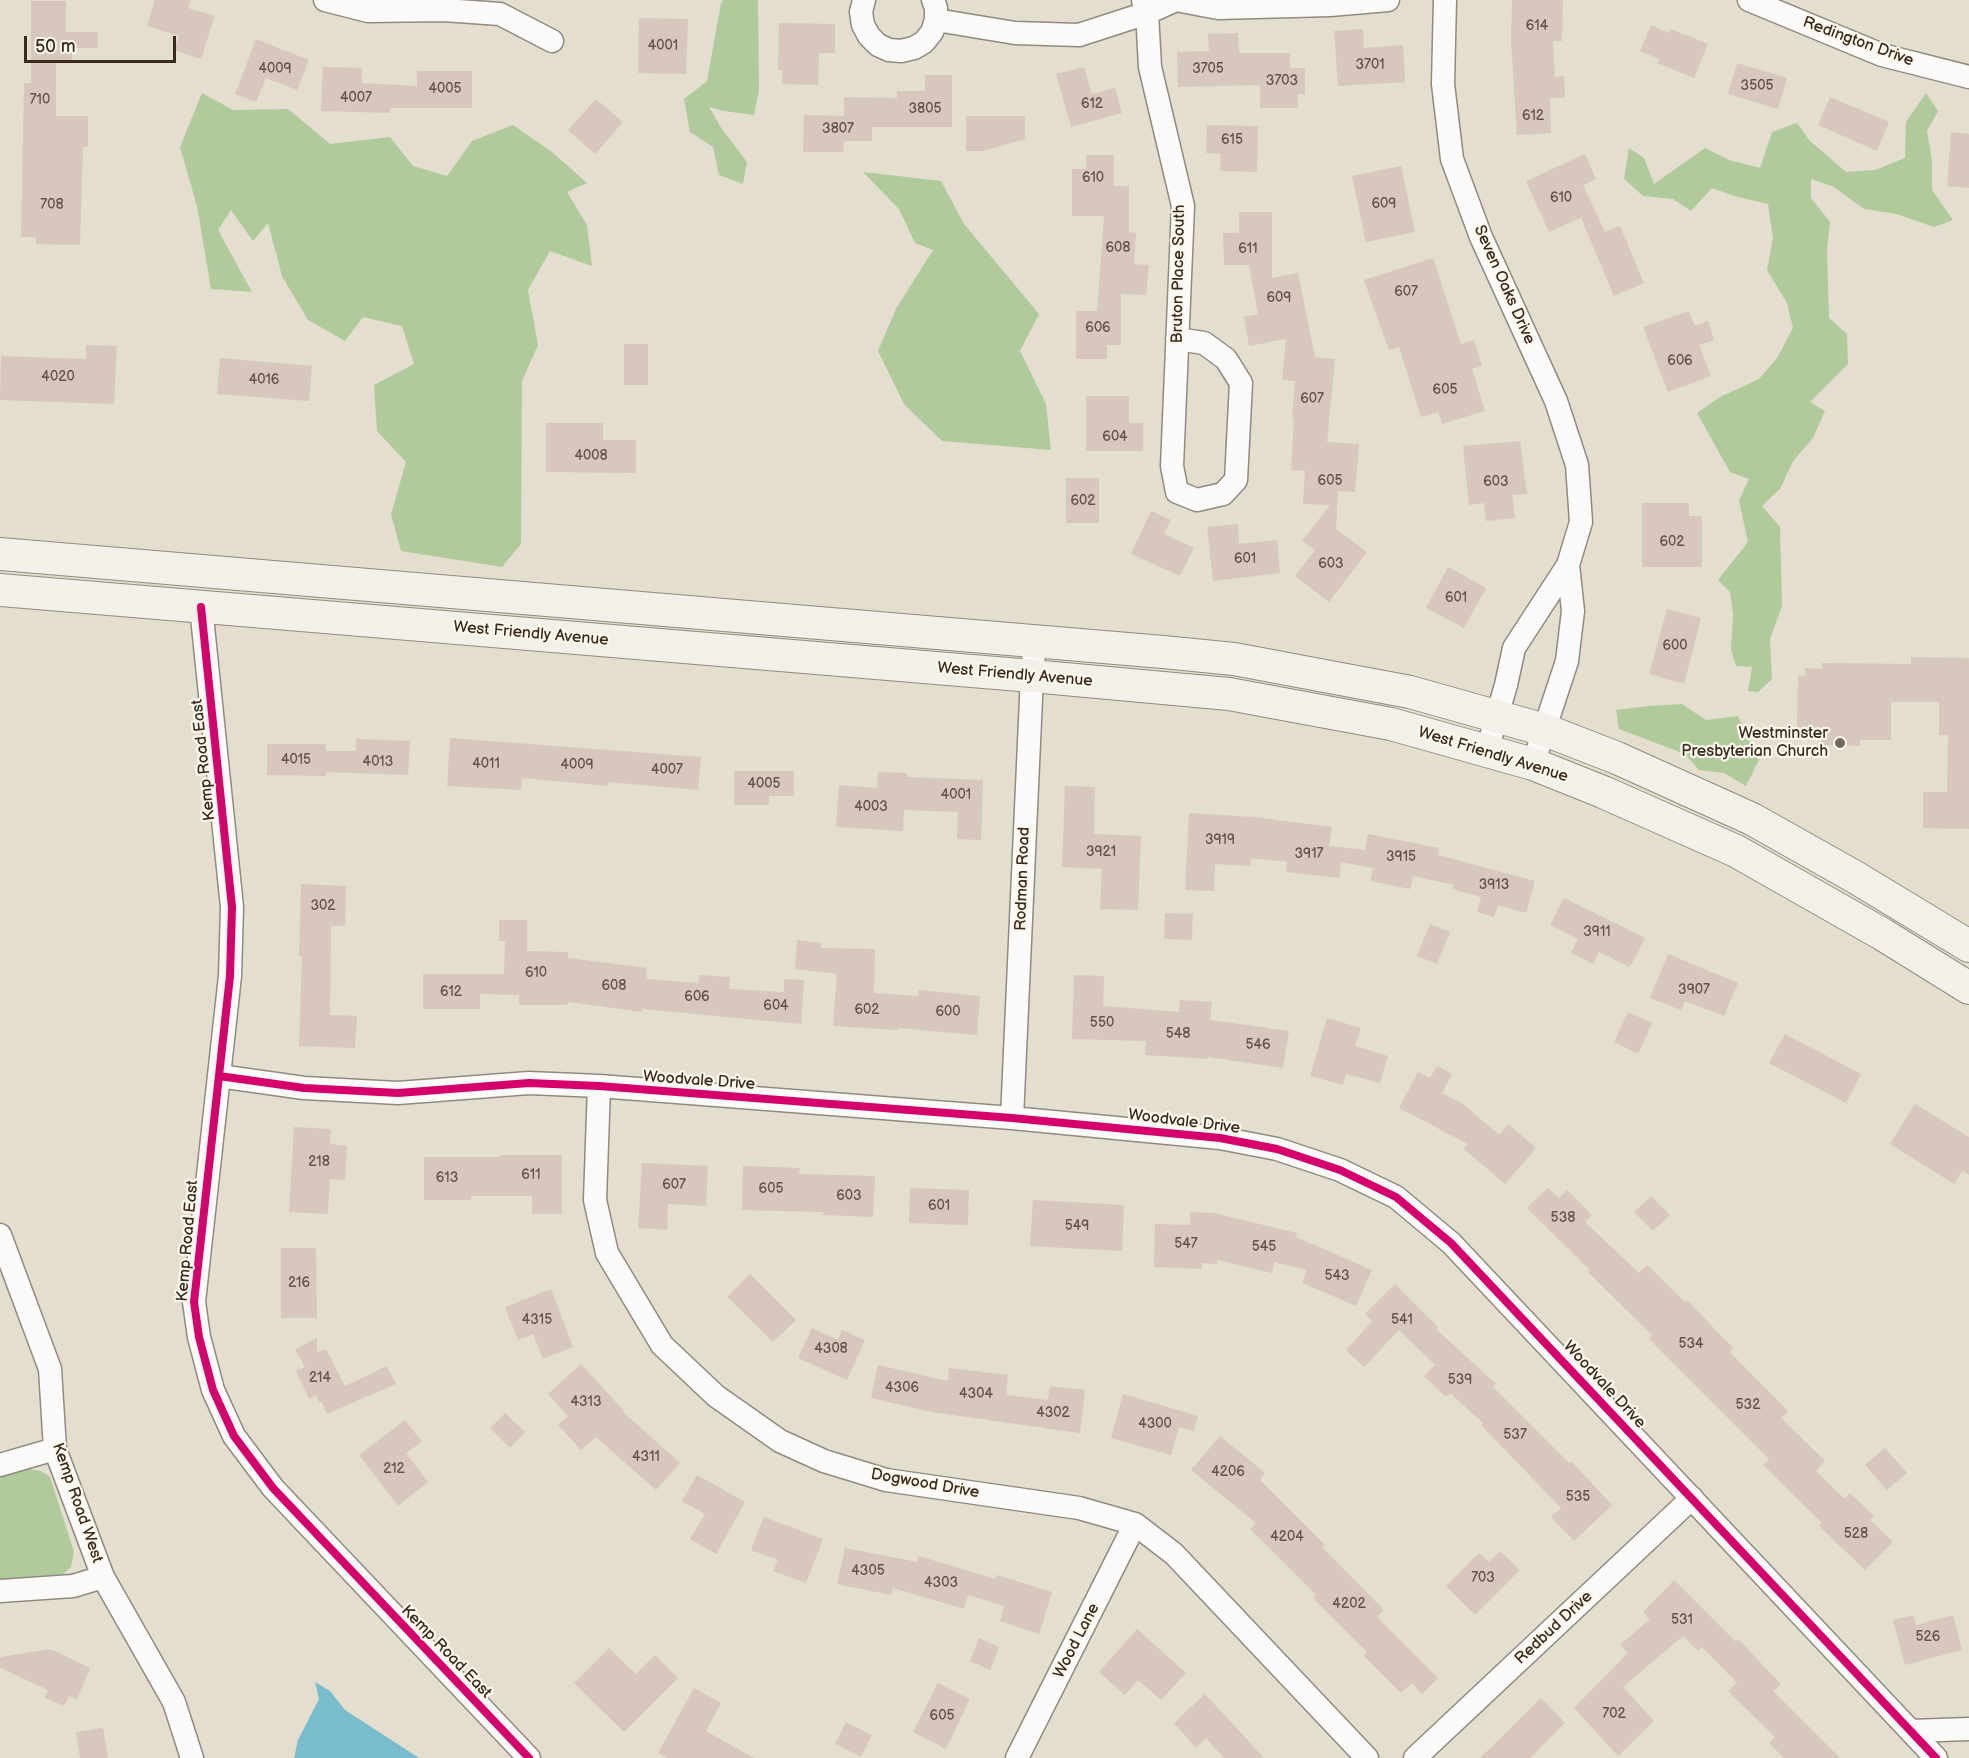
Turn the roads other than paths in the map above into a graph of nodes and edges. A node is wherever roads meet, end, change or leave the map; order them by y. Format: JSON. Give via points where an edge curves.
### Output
{"nodes":[{"id":1,"x":325,"y":0,"type":"edge"},
{"id":2,"x":864,"y":0,"type":"edge"},
{"id":3,"x":1388,"y":0,"type":"edge"},
{"id":4,"x":1445,"y":0,"type":"edge"},
{"id":5,"x":1749,"y":0,"type":"edge"},
{"id":6,"x":1145,"y":7,"type":"edge"},
{"id":7,"x":935,"y":10,"type":"edge"},
{"id":8,"x":552,"y":41,"type":"dead end"},
{"id":9,"x":1969,"y":77,"type":"edge"},
{"id":10,"x":1178,"y":339,"type":"junction"},
{"id":11,"x":0,"y":554,"type":"edge"},
{"id":12,"x":1568,"y":565,"type":"junction"},
{"id":13,"x":0,"y":590,"type":"edge"},
{"id":14,"x":201,"y":607,"type":"junction"},
{"id":15,"x":1035,"y":640,"type":"junction"},
{"id":16,"x":1032,"y":676,"type":"junction"},
{"id":17,"x":1497,"y":716,"type":"junction"},
{"id":18,"x":1545,"y":730,"type":"junction"},
{"id":19,"x":1487,"y":750,"type":"junction"},
{"id":20,"x":1533,"y":764,"type":"junction"},
{"id":21,"x":1969,"y":946,"type":"edge"},
{"id":22,"x":1969,"y":988,"type":"edge"},
{"id":23,"x":219,"y":1076,"type":"junction"},
{"id":24,"x":599,"y":1086,"type":"junction"},
{"id":25,"x":1012,"y":1118,"type":"junction"},
{"id":26,"x":0,"y":1235,"type":"edge"},
{"id":27,"x":55,"y":1449,"type":"junction"},
{"id":28,"x":0,"y":1465,"type":"edge"},
{"id":29,"x":1692,"y":1498,"type":"junction"},
{"id":30,"x":1136,"y":1524,"type":"junction"},
{"id":31,"x":103,"y":1577,"type":"junction"},
{"id":32,"x":0,"y":1591,"type":"edge"},
{"id":33,"x":1969,"y":1729,"type":"edge"},
{"id":34,"x":1911,"y":1731,"type":"junction"},
{"id":35,"x":192,"y":1758,"type":"edge"},
{"id":36,"x":529,"y":1758,"type":"edge"},
{"id":37,"x":1017,"y":1758,"type":"edge"},
{"id":38,"x":1367,"y":1758,"type":"edge"},
{"id":39,"x":1415,"y":1758,"type":"edge"},
{"id":40,"x":1936,"y":1758,"type":"edge"}],
"edges":[{"from":1,"to":8,"type":"street","via":[[368,11],[500,14]]},
{"from":2,"to":7,"type":"street","via":[[863,25],[878,45],[889,50],[901,51],[924,42],[932,32]]},
{"from":3,"to":6,"type":"street","via":[[1218,8],[1176,0]]},
{"from":4,"to":12,"type":"street","name":"Seven Oaks Drive","via":[[1443,84],[1452,159],[1481,237],[1556,401],[1577,465],[1581,522]]},
{"from":5,"to":9,"type":"street","name":"Redington Drive","via":[[1882,55]]},
{"from":6,"to":7,"type":"street","via":[[1079,35],[1015,33]]},
{"from":6,"to":10,"type":"street","name":"Bruton Place South","via":[[1150,67],[1183,206]]},
{"from":10,"to":10,"type":"street","name":"Bruton Place South","via":[[1172,466],[1177,492],[1197,500],[1223,494],[1236,480],[1241,383],[1226,359],[1204,343]]},
{"from":11,"to":15,"type":"main road"},
{"from":12,"to":17,"type":"street","name":"Seven Oaks Drive","via":[[1514,648]]},
{"from":12,"to":18,"type":"street","name":"Seven Oaks Drive","via":[[1573,611],[1567,661]]},
{"from":13,"to":14,"type":"main road","name":"West Friendly Avenue"},
{"from":14,"to":16,"type":"main road","name":"West Friendly Avenue"},
{"from":14,"to":23,"type":"street","name":"Kemp Road East","via":[[232,907],[230,976]]},
{"from":15,"to":16,"type":"street","name":"Rodman Road"},
{"from":15,"to":17,"type":"main road","via":[[1234,659],[1410,692]]},
{"from":16,"to":19,"type":"main road","name":"West Friendly Avenue","via":[[1229,694],[1391,724]]},
{"from":16,"to":25,"type":"street","name":"Rodman Road"},
{"from":17,"to":18,"type":"main road"},
{"from":17,"to":19,"type":"street","name":"Seven Oaks Drive"},
{"from":18,"to":20,"type":"street","name":"Seven Oaks Drive"},
{"from":18,"to":21,"type":"main road","via":[[1752,819]]},
{"from":19,"to":20,"type":"main road","name":"West Friendly Avenue"},
{"from":20,"to":22,"type":"main road","name":"West Friendly Avenue","via":[[1736,851]]},
{"from":23,"to":24,"type":"street","name":"Woodvale Drive","via":[[304,1088],[398,1094],[529,1083]]},
{"from":23,"to":36,"type":"street","name":"Kemp Road East","via":[[194,1302],[213,1390],[234,1436],[273,1488]]},
{"from":24,"to":25,"type":"street","name":"Woodvale Drive"},
{"from":24,"to":30,"type":"street","name":"Dogwood Drive","via":[[595,1200],[607,1253],[662,1345],[716,1396],[780,1441],[824,1461],[886,1480],[1079,1508]]},
{"from":25,"to":29,"type":"street","name":"Woodvale Drive","via":[[1220,1138],[1277,1149],[1340,1170],[1396,1197],[1453,1245]]},
{"from":26,"to":27,"type":"street","name":"Kemp Road West","via":[[50,1369]]},
{"from":27,"to":28,"type":"street"},
{"from":27,"to":31,"type":"street","name":"Kemp Road West"},
{"from":29,"to":34,"type":"street","name":"Woodvale Drive"},
{"from":29,"to":39,"type":"street","name":"Redbud Drive"},
{"from":30,"to":37,"type":"street","name":"Wood Lane"},
{"from":30,"to":38,"type":"street","name":"Dogwood Drive","via":[[1174,1554]]},
{"from":31,"to":32,"type":"street","via":[[73,1586]]},
{"from":31,"to":35,"type":"street","name":"Kemp Road West","via":[[174,1702]]},
{"from":33,"to":34,"type":"street"},
{"from":34,"to":40,"type":"street","name":"Woodvale Drive"}]}
